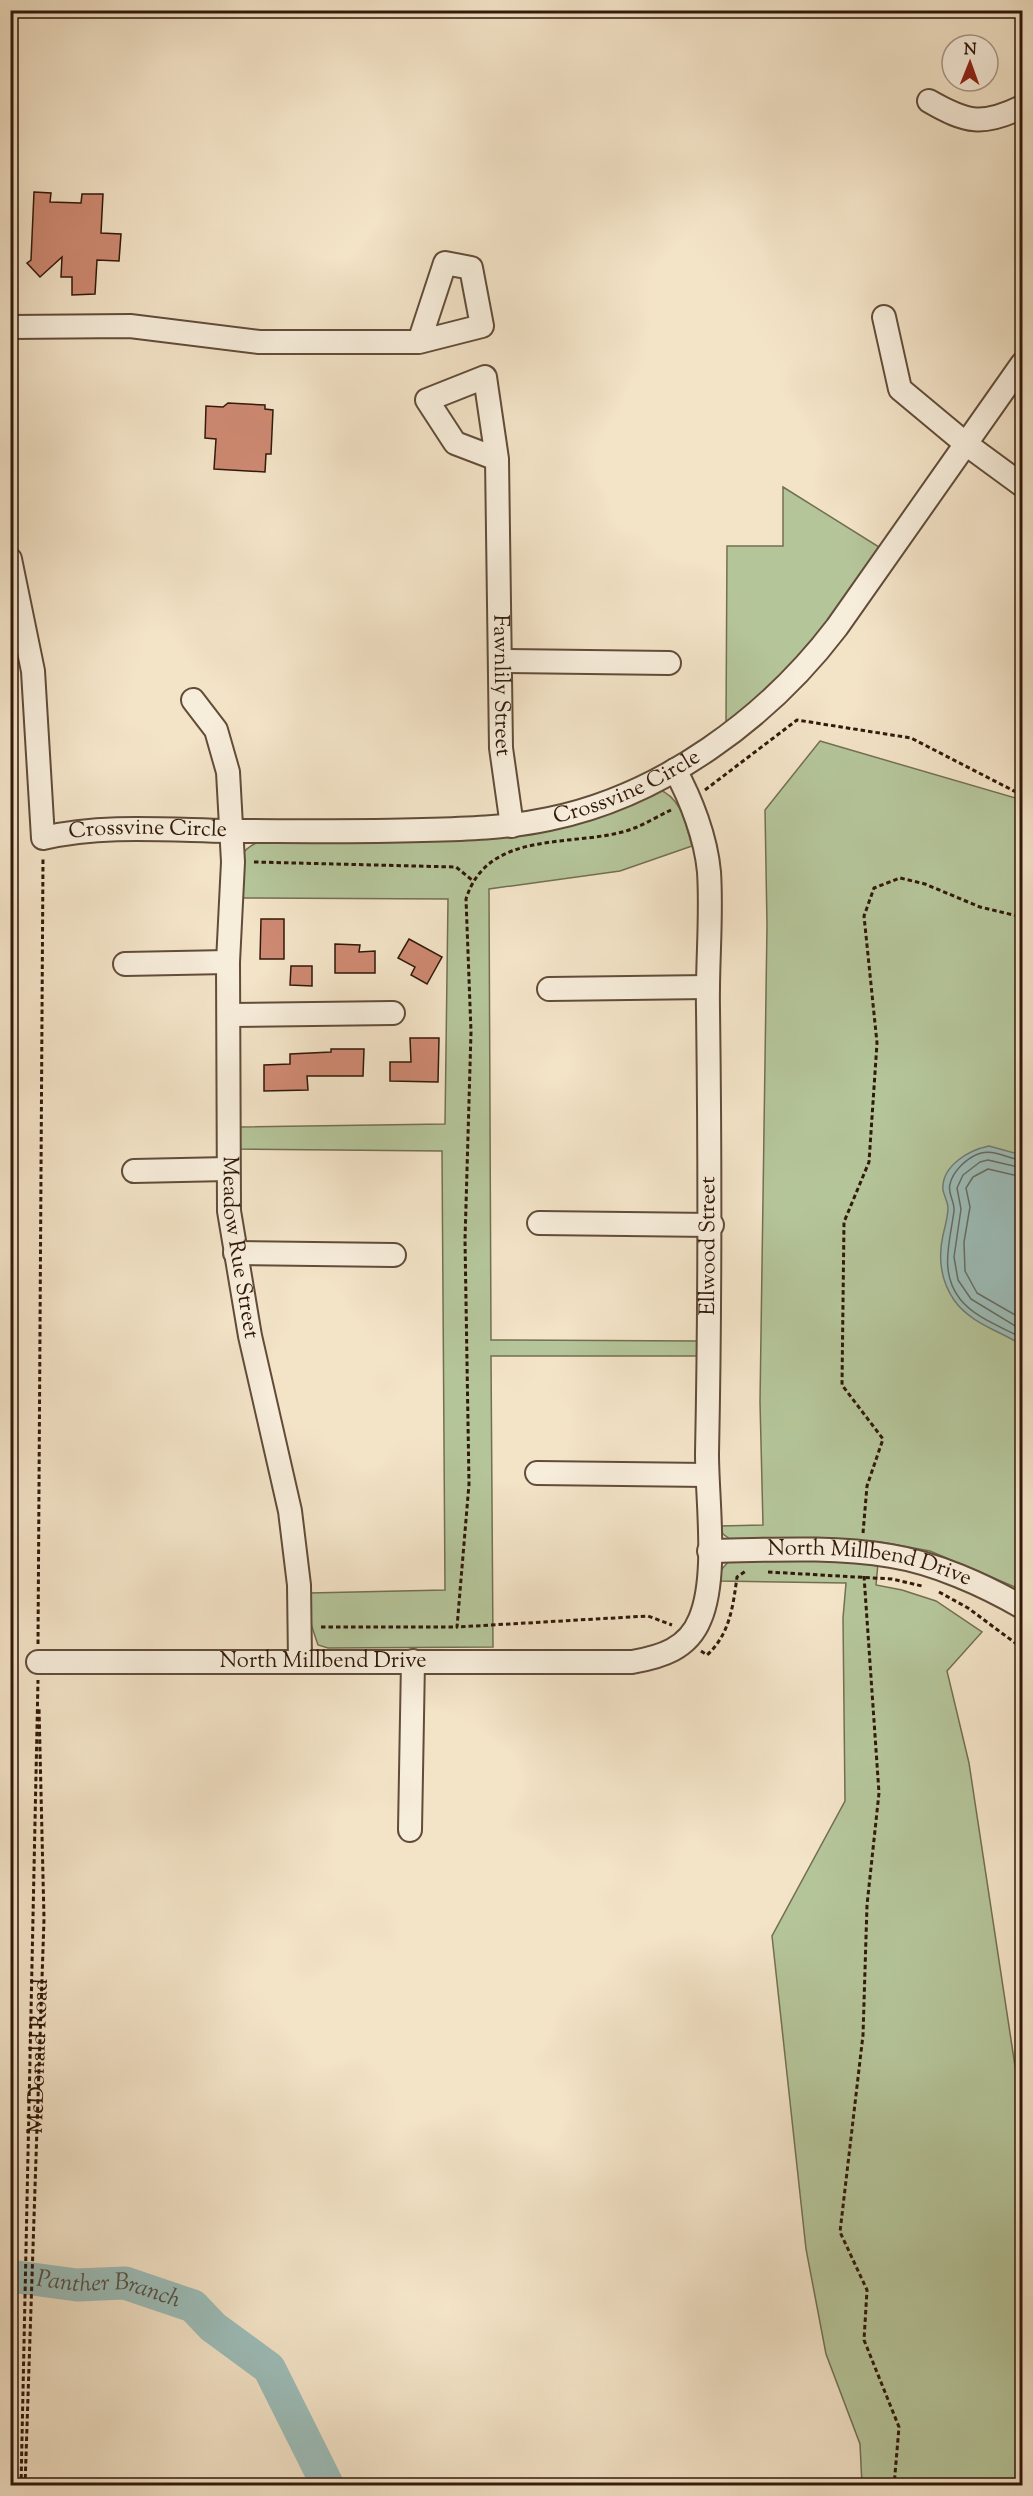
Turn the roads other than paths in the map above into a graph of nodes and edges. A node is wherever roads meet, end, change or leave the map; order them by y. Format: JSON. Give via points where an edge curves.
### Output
{"nodes":[{"id":1,"x":929,"y":101,"type":"dead end"},
{"id":2,"x":1023,"y":107,"type":"edge"},
{"id":3,"x":884,"y":317,"type":"dead end"},
{"id":4,"x":10,"y":327,"type":"edge"},
{"id":5,"x":419,"y":342,"type":"dead end"},
{"id":6,"x":1023,"y":364,"type":"edge"},
{"id":7,"x":966,"y":444,"type":"junction"},
{"id":8,"x":497,"y":459,"type":"dead end"},
{"id":9,"x":1023,"y":485,"type":"edge"},
{"id":10,"x":10,"y":559,"type":"edge"},
{"id":11,"x":500,"y":661,"type":"junction"},
{"id":12,"x":669,"y":663,"type":"dead end"},
{"id":13,"x":193,"y":700,"type":"dead end"},
{"id":14,"x":675,"y":770,"type":"junction"},
{"id":15,"x":512,"y":826,"type":"junction"},
{"id":16,"x":232,"y":831,"type":"junction"},
{"id":17,"x":228,"y":962,"type":"junction"},
{"id":18,"x":125,"y":964,"type":"dead end"},
{"id":19,"x":708,"y":987,"type":"junction"},
{"id":20,"x":549,"y":989,"type":"dead end"},
{"id":21,"x":393,"y":1013,"type":"dead end"},
{"id":22,"x":230,"y":1015,"type":"junction"},
{"id":23,"x":228,"y":1169,"type":"junction"},
{"id":24,"x":134,"y":1172,"type":"dead end"},
{"id":25,"x":539,"y":1223,"type":"dead end"},
{"id":26,"x":712,"y":1225,"type":"junction"},
{"id":27,"x":235,"y":1253,"type":"junction"},
{"id":28,"x":394,"y":1255,"type":"dead end"},
{"id":29,"x":537,"y":1473,"type":"dead end"},
{"id":30,"x":707,"y":1475,"type":"junction"},
{"id":31,"x":709,"y":1551,"type":"junction"},
{"id":32,"x":1023,"y":1607,"type":"edge"},
{"id":33,"x":300,"y":1661,"type":"junction"},
{"id":34,"x":413,"y":1661,"type":"junction"},
{"id":35,"x":38,"y":1662,"type":"road end"},
{"id":36,"x":608,"y":1662,"type":"joint"},
{"id":37,"x":411,"y":1830,"type":"dead end"}],
"edges":[{"from":1,"to":2,"type":"street","via":[[957,117],[981,122]]},
{"from":3,"to":7,"type":"street","via":[[900,389]]},
{"from":4,"to":5,"type":"street","via":[[130,326],[259,342]]},
{"from":6,"to":7,"type":"street","name":"Crossvine Circle"},
{"from":7,"to":9,"type":"street"},
{"from":7,"to":14,"type":"street","name":"Crossvine Circle","via":[[810,663],[741,726]]},
{"from":8,"to":11,"type":"street","name":"Fawnlily Street"},
{"from":10,"to":16,"type":"street","name":"Crossvine Circle","via":[[33,671],[44,838],[96,830]]},
{"from":11,"to":12,"type":"street"},
{"from":11,"to":15,"type":"street","name":"Fawnlily Street","via":[[501,748]]},
{"from":13,"to":16,"type":"street","name":"Meadow Rue Street","via":[[216,730],[228,772]]},
{"from":14,"to":15,"type":"street","name":"Crossvine Circle","via":[[640,788],[580,810]]},
{"from":14,"to":19,"type":"street","name":"Ellwood Street","via":[[691,800],[709,870]]},
{"from":15,"to":16,"type":"street","name":"Crossvine Circle"},
{"from":16,"to":17,"type":"street","name":"Meadow Rue Street"},
{"from":17,"to":18,"type":"street"},
{"from":17,"to":22,"type":"street","name":"Meadow Rue Street"},
{"from":19,"to":20,"type":"street"},
{"from":19,"to":26,"type":"street","name":"Ellwood Street"},
{"from":21,"to":22,"type":"street"},
{"from":22,"to":23,"type":"street","name":"Meadow Rue Street"},
{"from":23,"to":24,"type":"street"},
{"from":23,"to":27,"type":"street","name":"Meadow Rue Street"},
{"from":25,"to":26,"type":"street"},
{"from":26,"to":30,"type":"street","name":"Ellwood Street"},
{"from":27,"to":28,"type":"street"},
{"from":27,"to":33,"type":"street","name":"Meadow Rue Street","via":[[254,1358],[290,1511],[301,1627]]},
{"from":29,"to":30,"type":"street"},
{"from":30,"to":31,"type":"street","name":"Ellwood Street"},
{"from":31,"to":32,"type":"street","name":"North Millbend Drive","via":[[862,1552],[893,1556],[938,1569]]},
{"from":31,"to":36,"type":"street","name":"Ellwood Street","via":[[707,1598],[700,1620],[687,1640],[661,1657]]},
{"from":33,"to":34,"type":"street","name":"North Millbend Drive"},
{"from":33,"to":35,"type":"street","name":"North Millbend Drive"},
{"from":34,"to":36,"type":"street","name":"North Millbend Drive"},
{"from":34,"to":37,"type":"street"}]}
